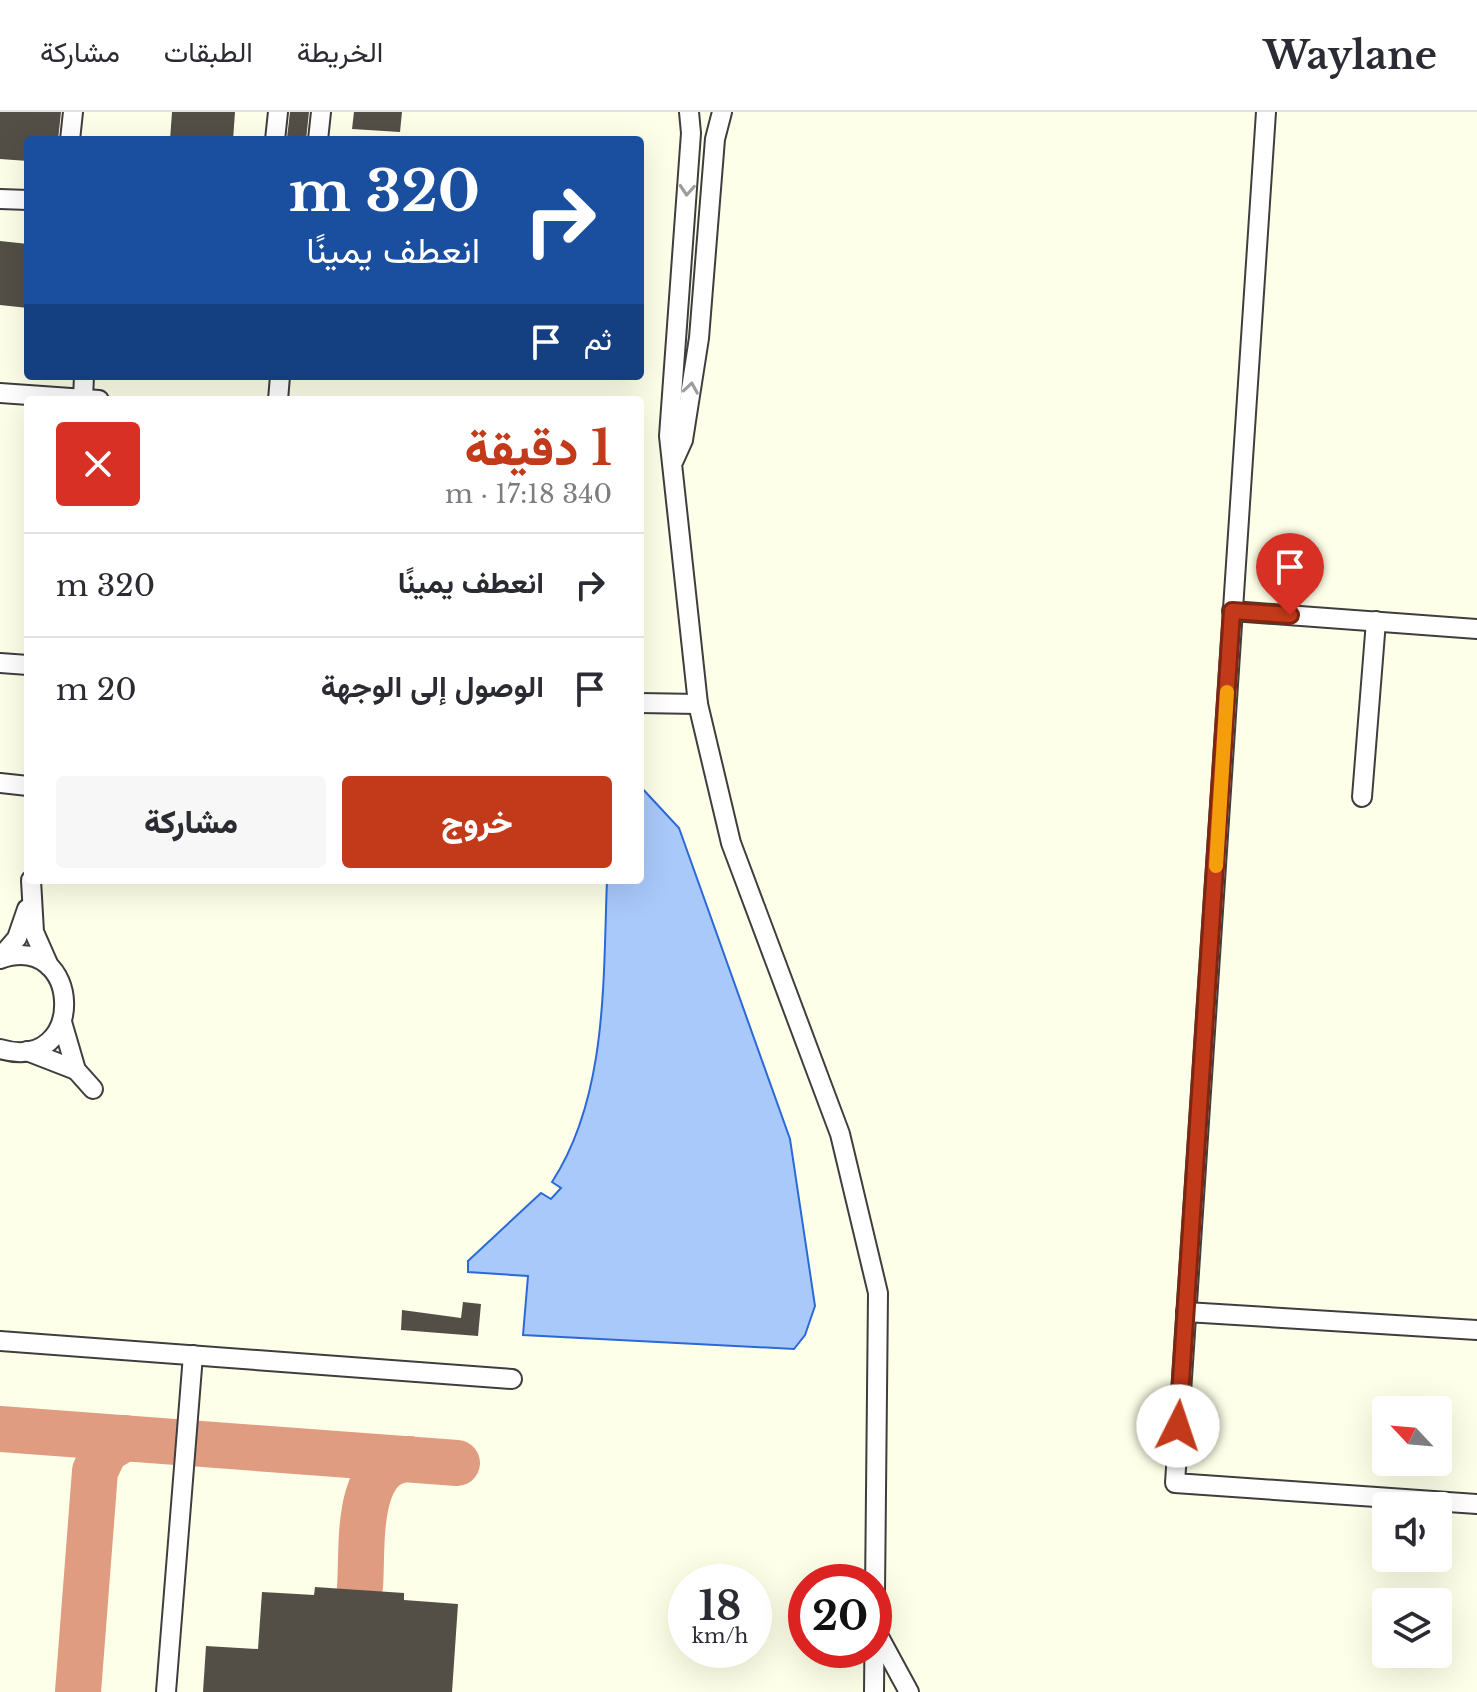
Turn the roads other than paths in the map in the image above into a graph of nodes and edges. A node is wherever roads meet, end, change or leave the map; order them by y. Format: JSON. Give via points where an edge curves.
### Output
{"nodes":[{"id":1,"x":73,"y":112,"type":"edge"},
{"id":2,"x":278,"y":112,"type":"edge"},
{"id":3,"x":321,"y":112,"type":"edge"},
{"id":4,"x":689,"y":112,"type":"edge"},
{"id":5,"x":722,"y":112,"type":"edge"},
{"id":6,"x":1266,"y":112,"type":"edge"},
{"id":7,"x":70,"y":136,"type":"edge"},
{"id":8,"x":275,"y":136,"type":"edge"},
{"id":9,"x":318,"y":136,"type":"edge"},
{"id":10,"x":0,"y":199,"type":"edge"},
{"id":11,"x":24,"y":200,"type":"edge"},
{"id":12,"x":0,"y":393,"type":"edge"},
{"id":13,"x":46,"y":396,"type":"edge"},
{"id":14,"x":673,"y":463,"type":"junction"},
{"id":15,"x":1232,"y":611,"type":"junction"},
{"id":16,"x":1376,"y":621,"type":"junction"},
{"id":17,"x":1477,"y":629,"type":"edge"},
{"id":18,"x":0,"y":663,"type":"edge"},
{"id":19,"x":24,"y":665,"type":"edge"},
{"id":20,"x":644,"y":703,"type":"edge"},
{"id":21,"x":698,"y":704,"type":"junction"},
{"id":22,"x":0,"y":783,"type":"edge"},
{"id":23,"x":24,"y":786,"type":"edge"},
{"id":24,"x":1362,"y":797,"type":"dead end"},
{"id":25,"x":31,"y":887,"type":"edge"},
{"id":26,"x":0,"y":958,"type":"edge"},
{"id":27,"x":49,"y":966,"type":"junction"},
{"id":28,"x":62,"y":1022,"type":"junction"},
{"id":29,"x":9,"y":1051,"type":"edge"},
{"id":30,"x":76,"y":1070,"type":"junction"},
{"id":31,"x":93,"y":1089,"type":"dead end"},
{"id":32,"x":1186,"y":1312,"type":"junction"},
{"id":33,"x":1477,"y":1330,"type":"edge"},
{"id":34,"x":0,"y":1341,"type":"edge"},
{"id":35,"x":193,"y":1355,"type":"junction"},
{"id":36,"x":512,"y":1379,"type":"dead end"},
{"id":37,"x":1477,"y":1504,"type":"edge"},
{"id":38,"x":876,"y":1564,"type":"edge"},
{"id":39,"x":892,"y":1660,"type":"edge"},
{"id":40,"x":874,"y":1668,"type":"edge"},
{"id":41,"x":166,"y":1692,"type":"edge"},
{"id":42,"x":874,"y":1692,"type":"edge"},
{"id":43,"x":909,"y":1692,"type":"edge"}],
"edges":[{"from":1,"to":7,"type":"lane"},
{"from":2,"to":8,"type":"lane"},
{"from":3,"to":9,"type":"lane"},
{"from":4,"to":14,"type":"lane","one_way":true,"via":[[669,410]]},
{"from":14,"to":5,"type":"lane","one_way":true,"via":[[683,440],[699,338],[715,139]]},
{"from":6,"to":15,"type":"lane"},
{"from":10,"to":11,"type":"lane"},
{"from":12,"to":13,"type":"lane"},
{"from":14,"to":21,"type":"lane"},
{"from":15,"to":16,"type":"lane"},
{"from":15,"to":32,"type":"lane"},
{"from":16,"to":17,"type":"lane"},
{"from":16,"to":24,"type":"lane"},
{"from":18,"to":19,"type":"lane"},
{"from":20,"to":21,"type":"lane"},
{"from":21,"to":38,"type":"lane","via":[[731,843],[840,1134],[878,1293]]},
{"from":22,"to":23,"type":"lane"},
{"from":25,"to":26,"type":"lane","via":[[17,938]]},
{"from":25,"to":27,"type":"lane","via":[[34,932]]},
{"from":26,"to":27,"type":"lane","via":[[29,956]]},
{"from":27,"to":28,"type":"lane","via":[[66,998]]},
{"from":28,"to":29,"type":"lane","via":[[52,1038]]},
{"from":28,"to":30,"type":"lane"},
{"from":29,"to":30,"type":"lane"},
{"from":30,"to":31,"type":"lane"},
{"from":32,"to":33,"type":"lane"},
{"from":32,"to":37,"type":"lane","via":[[1175,1483]]},
{"from":34,"to":35,"type":"lane"},
{"from":35,"to":36,"type":"lane"},
{"from":35,"to":41,"type":"lane"},
{"from":39,"to":43,"type":"lane"},
{"from":40,"to":42,"type":"lane"}]}
